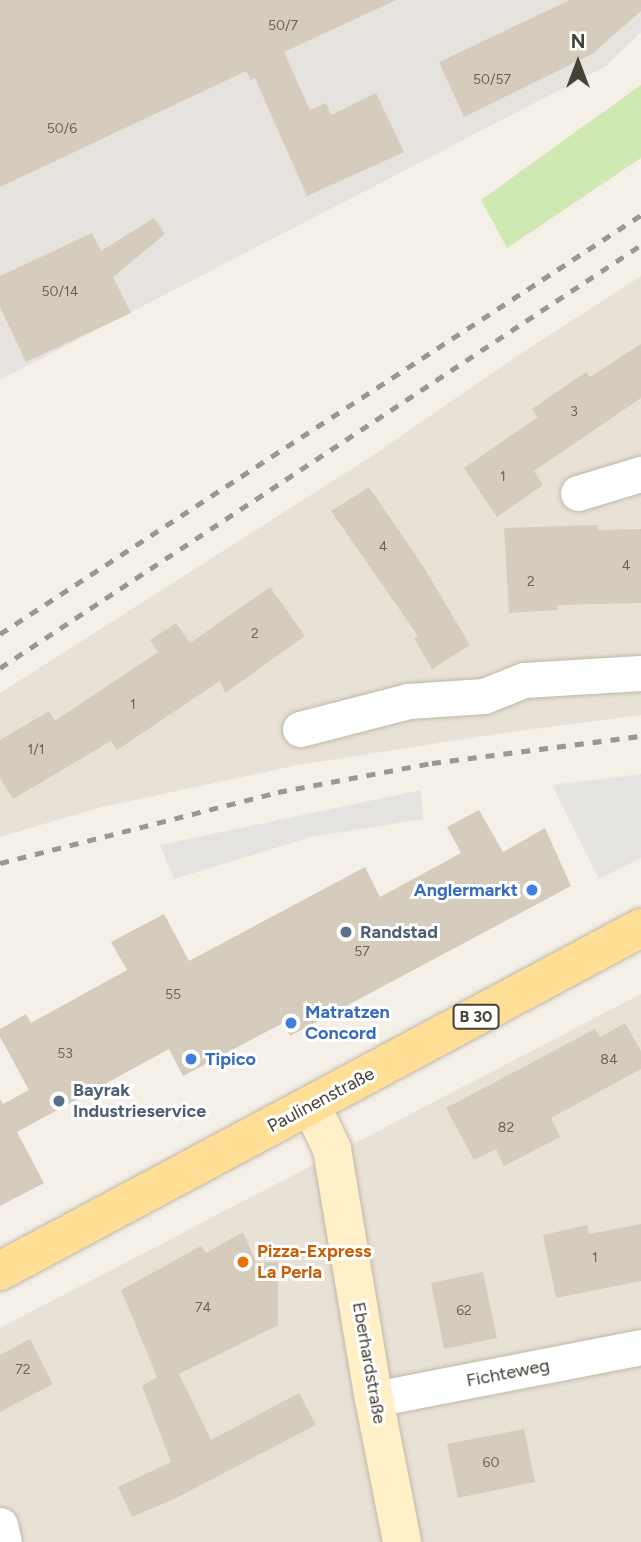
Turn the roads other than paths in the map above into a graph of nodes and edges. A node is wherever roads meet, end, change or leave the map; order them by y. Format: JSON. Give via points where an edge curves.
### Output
{"nodes":[{"id":1,"x":641,"y":474,"type":"edge"},
{"id":2,"x":578,"y":493,"type":"dead end"},
{"id":3,"x":641,"y":673,"type":"edge"},
{"id":4,"x":300,"y":729,"type":"dead end"},
{"id":5,"x":641,"y":928,"type":"edge"},
{"id":6,"x":311,"y":1105,"type":"junction"},
{"id":7,"x":0,"y":1271,"type":"edge"},
{"id":8,"x":641,"y":1347,"type":"edge"},
{"id":9,"x":374,"y":1399,"type":"junction"},
{"id":10,"x":0,"y":1525,"type":"edge"},
{"id":11,"x":4,"y":1542,"type":"edge"},
{"id":12,"x":402,"y":1542,"type":"edge"}],
"edges":[{"from":1,"to":2,"type":"street"},
{"from":3,"to":4,"type":"street","via":[[524,680],[484,696],[408,701]]},
{"from":5,"to":6,"type":"main road","name":"Paulinenstraße","number":"B 30"},
{"from":6,"to":7,"type":"main road","name":"Paulinenstraße","number":"B 30"},
{"from":6,"to":9,"type":"street","name":"Eberhardstraße","via":[[332,1149]]},
{"from":8,"to":9,"type":"street","name":"Fichteweg"},
{"from":9,"to":12,"type":"street","name":"Eberhardstraße"},
{"from":10,"to":11,"type":"street"}]}
